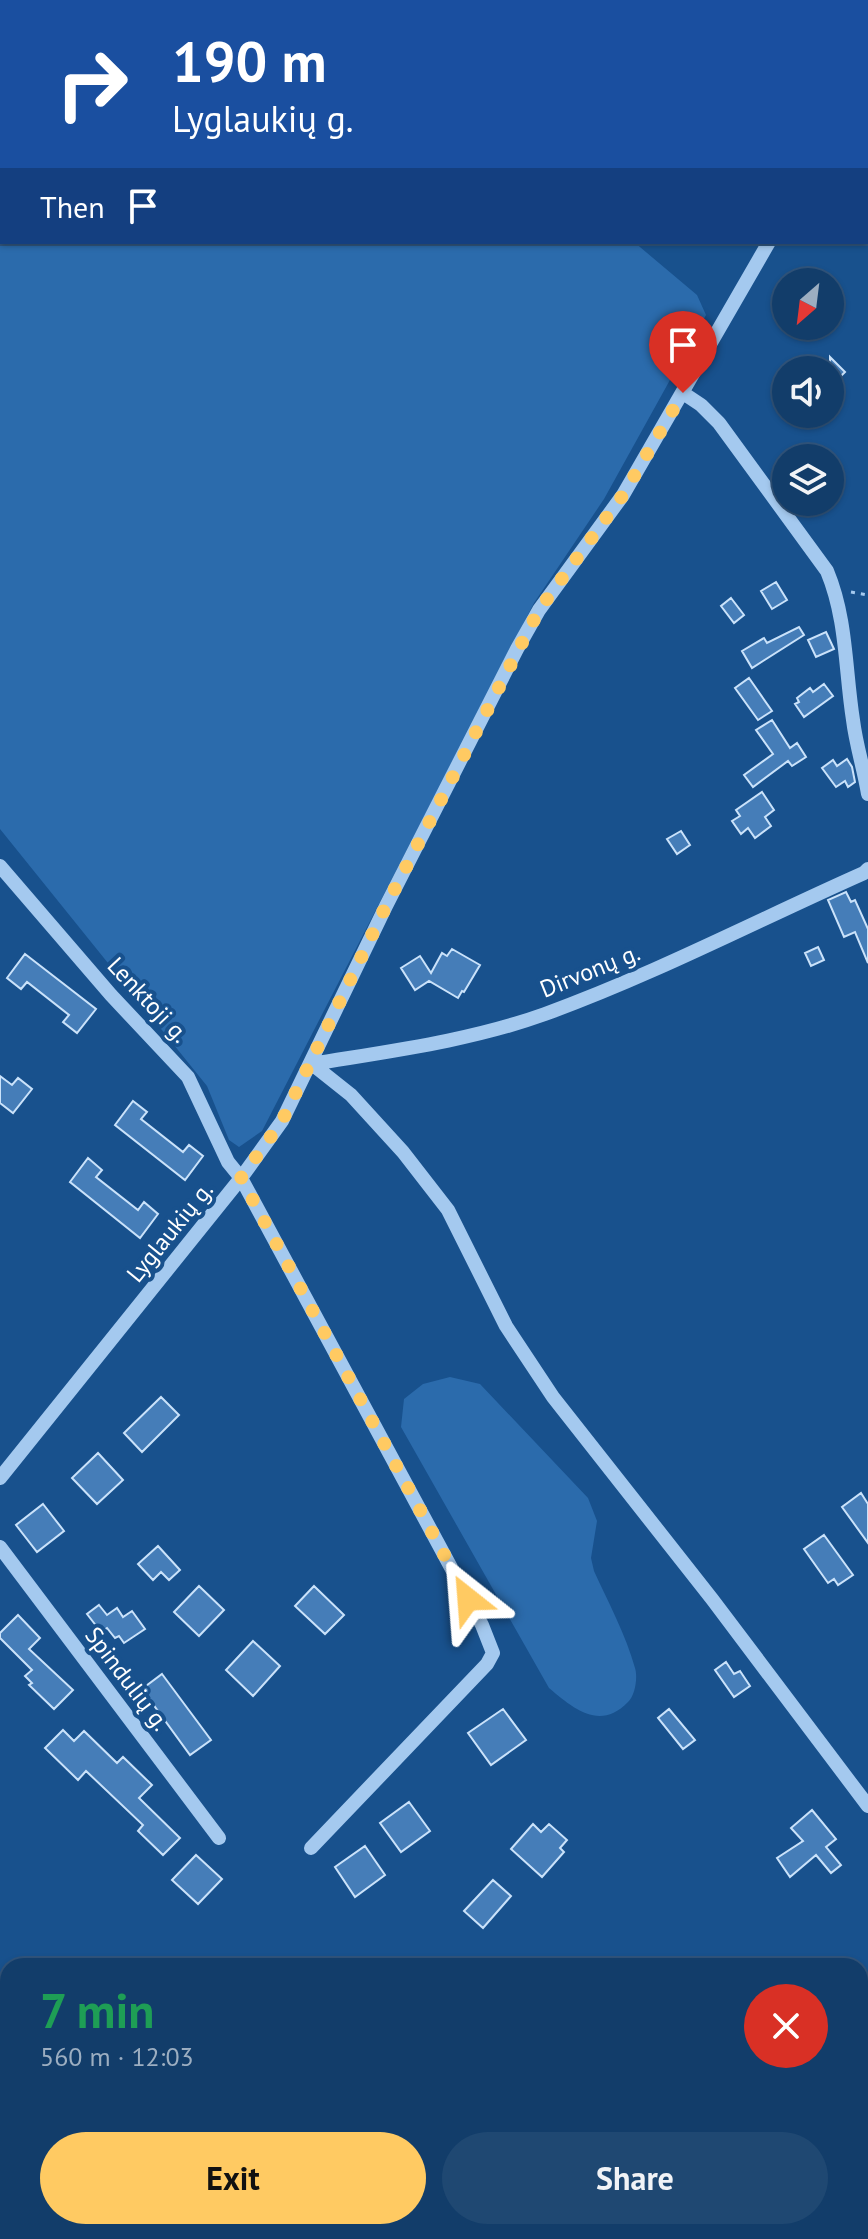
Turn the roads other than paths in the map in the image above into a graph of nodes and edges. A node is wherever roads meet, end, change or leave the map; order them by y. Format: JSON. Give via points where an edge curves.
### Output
{"nodes":[{"id":1,"x":768,"y":244,"type":"edge"},
{"id":2,"x":683,"y":393,"type":"junction"},
{"id":3,"x":868,"y":794,"type":"edge"},
{"id":4,"x":0,"y":866,"type":"edge"},
{"id":5,"x":868,"y":869,"type":"edge"},
{"id":6,"x":312,"y":1064,"type":"junction"},
{"id":7,"x":241,"y":1178,"type":"junction"},
{"id":8,"x":0,"y":1478,"type":"edge"},
{"id":9,"x":0,"y":1547,"type":"edge"},
{"id":10,"x":868,"y":1806,"type":"edge"},
{"id":11,"x":219,"y":1838,"type":"dead end"},
{"id":12,"x":311,"y":1848,"type":"dead end"}],
"edges":[{"from":1,"to":2,"type":"street","name":"Lyglaukių g."},
{"from":2,"to":3,"type":"street","via":[[719,423],[819,560],[835,592]]},
{"from":2,"to":6,"type":"street","name":"Lyglaukių g.","via":[[623,495],[517,649]]},
{"from":4,"to":7,"type":"street","name":"Lenktoji g.","via":[[188,1077],[228,1162]]},
{"from":5,"to":6,"type":"street","name":"Dirvonų g.","via":[[698,951],[545,1014],[482,1034]]},
{"from":6,"to":7,"type":"street","name":"Lyglaukių g.","via":[[282,1121]]},
{"from":6,"to":10,"type":"street","via":[[351,1095],[448,1210],[506,1326],[553,1397]]},
{"from":7,"to":8,"type":"street","name":"Lyglaukių g."},
{"from":7,"to":12,"type":"street","name":"Lenktoji g.","via":[[493,1653]]},
{"from":9,"to":11,"type":"street","name":"Spindulių g."}]}
